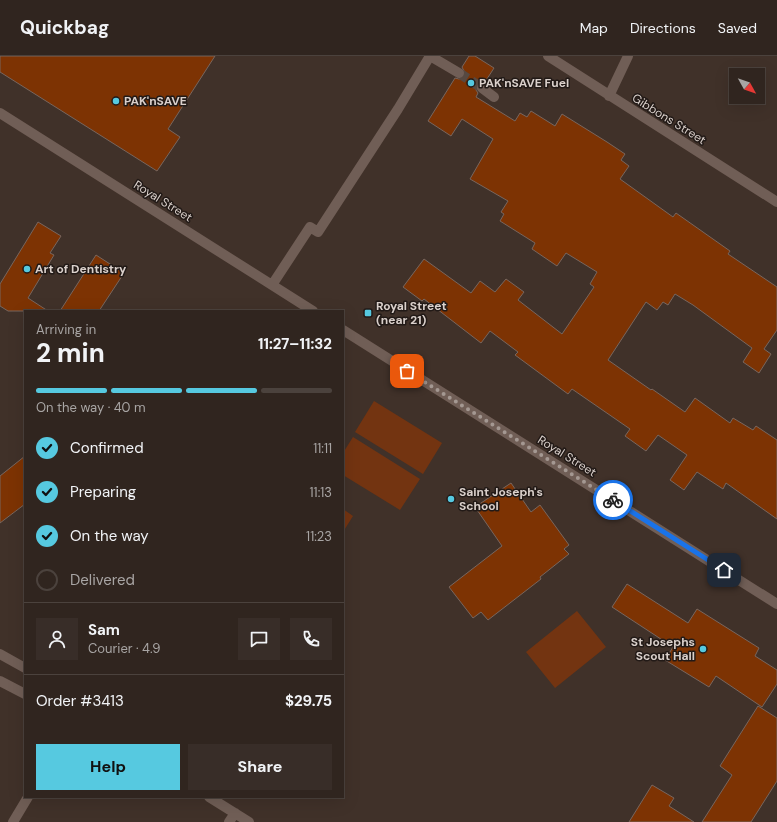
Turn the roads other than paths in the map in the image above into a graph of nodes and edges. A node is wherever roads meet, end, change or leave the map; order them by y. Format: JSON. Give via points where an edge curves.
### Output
{"nodes":[{"id":1,"x":430,"y":56,"type":"edge"},
{"id":2,"x":548,"y":56,"type":"edge"},
{"id":3,"x":628,"y":56,"type":"edge"},
{"id":4,"x":459,"y":73,"type":"tunnel mouth"},
{"id":5,"x":482,"y":88,"type":"tunnel mouth"},
{"id":6,"x":609,"y":96,"type":"junction"},
{"id":7,"x":494,"y":97,"type":"dead end"},
{"id":8,"x":0,"y":113,"type":"edge"},
{"id":9,"x":777,"y":202,"type":"edge"},
{"id":10,"x":272,"y":285,"type":"junction"},
{"id":11,"x":311,"y":310,"type":"edge"},
{"id":12,"x":344,"y":331,"type":"edge"},
{"id":13,"x":777,"y":604,"type":"edge"},
{"id":14,"x":0,"y":654,"type":"edge"},
{"id":15,"x":24,"y":667,"type":"edge"},
{"id":16,"x":0,"y":681,"type":"edge"},
{"id":17,"x":24,"y":693,"type":"edge"},
{"id":18,"x":27,"y":798,"type":"edge"},
{"id":19,"x":210,"y":798,"type":"edge"},
{"id":20,"x":232,"y":818,"type":"edge"},
{"id":21,"x":13,"y":822,"type":"edge"},
{"id":22,"x":249,"y":822,"type":"edge"}],
"edges":[{"from":1,"to":4,"type":"street"},
{"from":1,"to":10,"type":"street","via":[[318,232],[310,227]]},
{"from":2,"to":6,"type":"street","name":"Gibbons Street"},
{"from":3,"to":6,"type":"street"},
{"from":5,"to":7,"type":"street"},
{"from":6,"to":9,"type":"street","name":"Gibbons Street"},
{"from":8,"to":10,"type":"street","name":"Royal Street"},
{"from":10,"to":11,"type":"street","name":"Royal Street"},
{"from":12,"to":13,"type":"street","name":"Royal Street"},
{"from":14,"to":15,"type":"street"},
{"from":16,"to":17,"type":"street"},
{"from":18,"to":21,"type":"street"},
{"from":19,"to":20,"type":"street"},
{"from":20,"to":22,"type":"street"}]}
